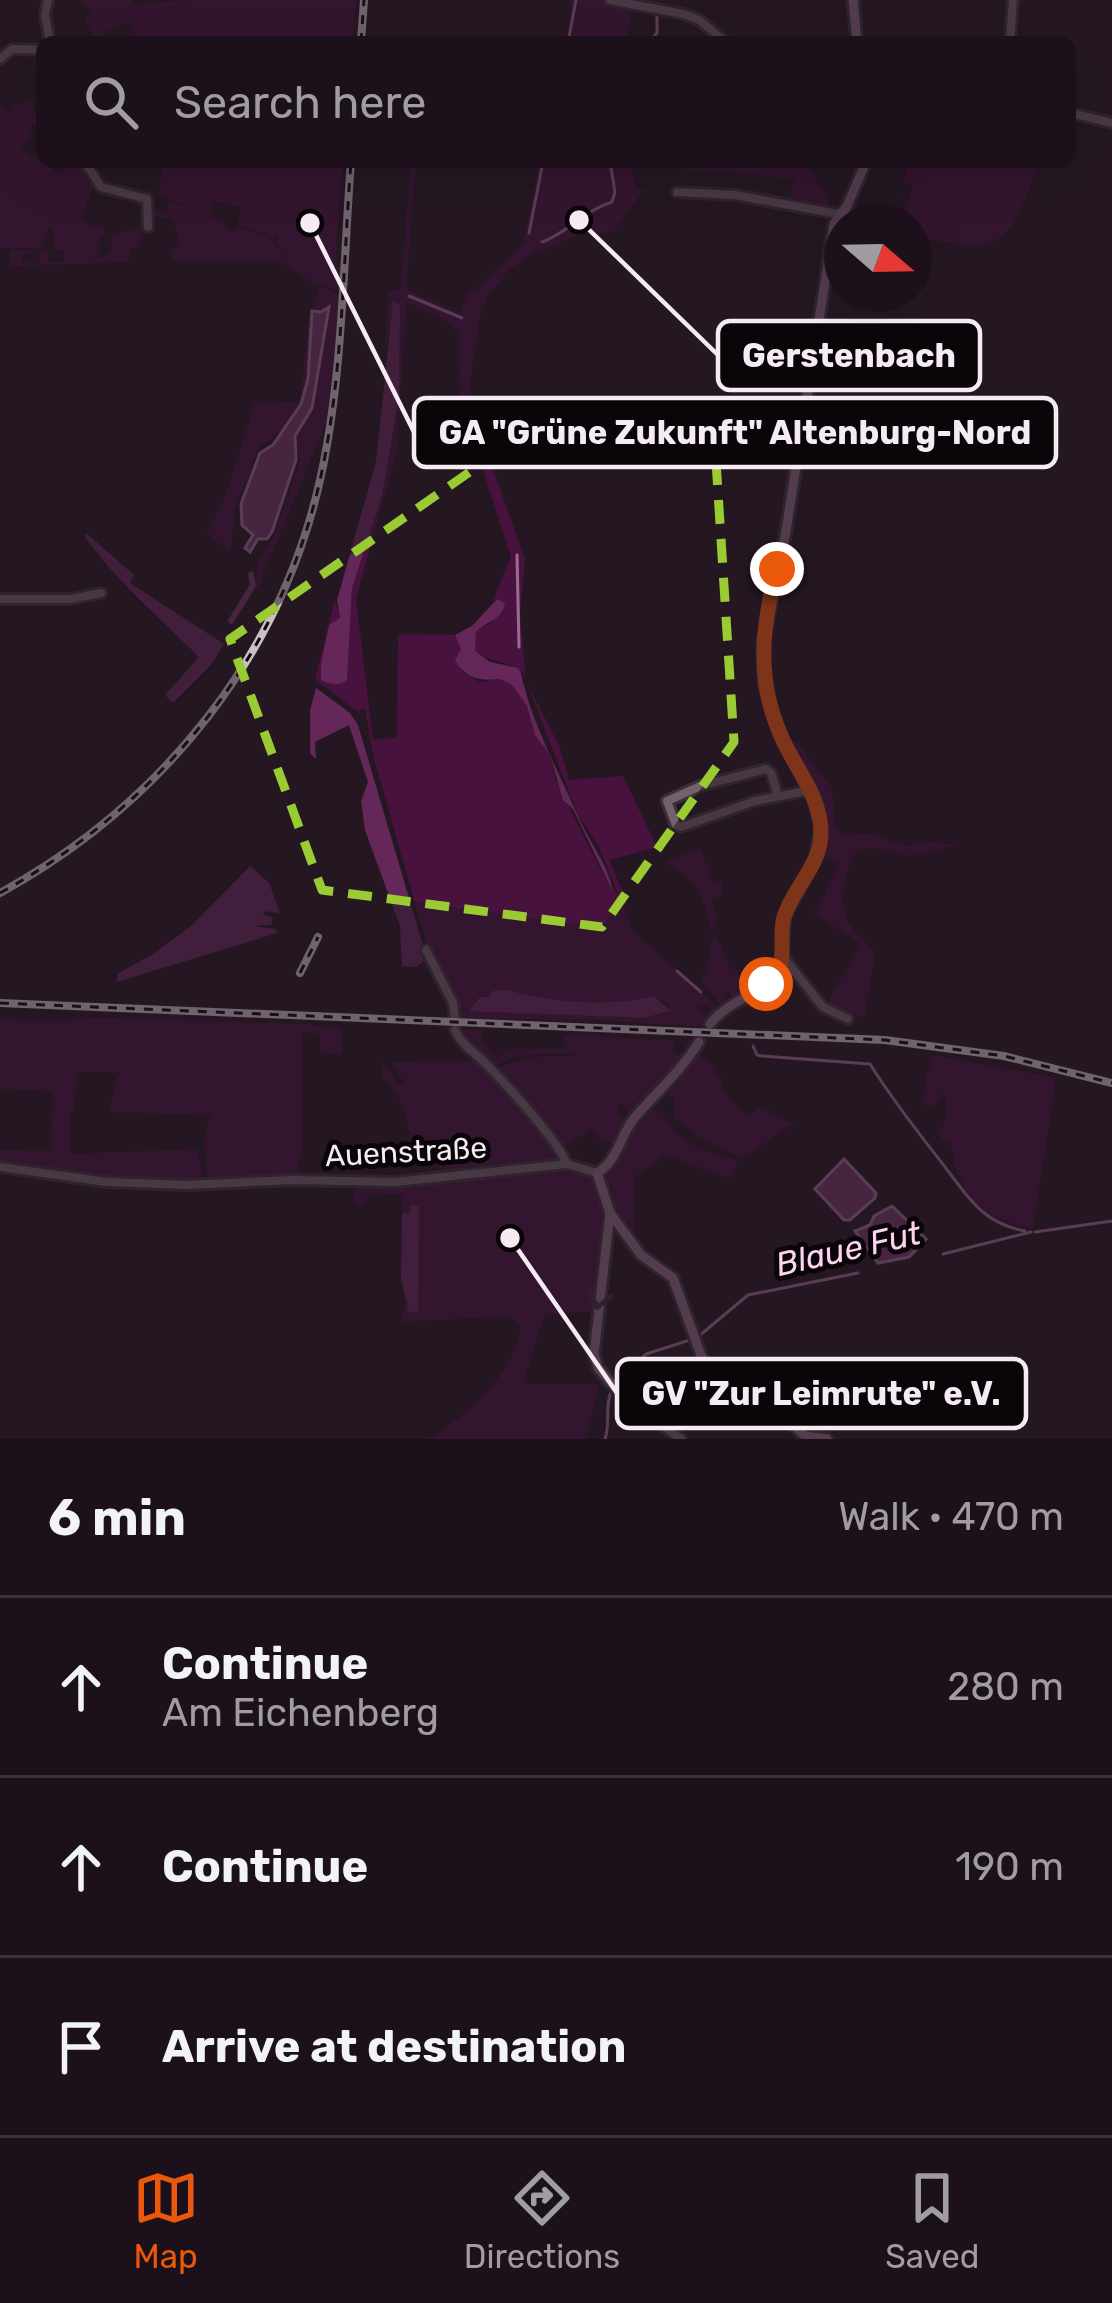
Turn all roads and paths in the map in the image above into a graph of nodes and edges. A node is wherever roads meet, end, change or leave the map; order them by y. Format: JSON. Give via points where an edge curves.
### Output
{"nodes":[{"id":1,"x":48,"y":0,"type":"edge"},
{"id":2,"x":610,"y":0,"type":"edge"},
{"id":3,"x":854,"y":0,"type":"edge"},
{"id":4,"x":1013,"y":0,"type":"edge"},
{"id":5,"x":49,"y":36,"type":"edge"},
{"id":6,"x":719,"y":36,"type":"edge"},
{"id":7,"x":857,"y":36,"type":"edge"},
{"id":8,"x":1010,"y":36,"type":"edge"},
{"id":9,"x":36,"y":50,"type":"edge"},
{"id":10,"x":0,"y":59,"type":"edge"},
{"id":11,"x":1076,"y":115,"type":"edge"},
{"id":12,"x":1112,"y":123,"type":"edge"},
{"id":13,"x":89,"y":168,"type":"edge"},
{"id":14,"x":863,"y":168,"type":"edge"},
{"id":15,"x":677,"y":192,"type":"dead end"},
{"id":16,"x":845,"y":204,"type":"edge"},
{"id":17,"x":824,"y":210,"type":"edge"},
{"id":18,"x":148,"y":227,"type":"dead end"},
{"id":19,"x":824,"y":286,"type":"edge"},
{"id":20,"x":101,"y":592,"type":"dead end"},
{"id":21,"x":0,"y":599,"type":"edge"},
{"id":22,"x":811,"y":790,"type":"junction"},
{"id":23,"x":778,"y":796,"type":"junction"},
{"id":24,"x":427,"y":950,"type":"dead end"},
{"id":25,"x":784,"y":958,"type":"junction"},
{"id":26,"x":773,"y":979,"type":"junction"},
{"id":27,"x":799,"y":981,"type":"junction"},
{"id":28,"x":455,"y":1018,"type":"dead end"},
{"id":29,"x":848,"y":1019,"type":"dead end"},
{"id":30,"x":710,"y":1024,"type":"dead end"},
{"id":31,"x":454,"y":1030,"type":"dead end"},
{"id":32,"x":699,"y":1042,"type":"dead end"},
{"id":33,"x":567,"y":1164,"type":"junction"},
{"id":34,"x":0,"y":1167,"type":"edge"},
{"id":35,"x":597,"y":1173,"type":"junction"},
{"id":36,"x":610,"y":1213,"type":"junction"},
{"id":37,"x":707,"y":1385,"type":"junction"},
{"id":38,"x":650,"y":1411,"type":"junction"},
{"id":39,"x":681,"y":1439,"type":"edge"},
{"id":40,"x":827,"y":1439,"type":"edge"}],
"edges":[{"from":1,"to":5,"type":"street"},
{"from":2,"to":6,"type":"street","via":[[699,20]]},
{"from":3,"to":7,"type":"street"},
{"from":4,"to":8,"type":"street"},
{"from":9,"to":10,"type":"street","via":[[12,49]]},
{"from":11,"to":12,"type":"street"},
{"from":13,"to":18,"type":"street","via":[[101,187],[147,199]]},
{"from":14,"to":16,"type":"street"},
{"from":15,"to":17,"type":"street"},
{"from":19,"to":22,"type":"street","via":[[763,642],[764,683],[783,742]]},
{"from":20,"to":21,"type":"street"},
{"from":22,"to":23,"type":"street"},
{"from":22,"to":25,"type":"street","via":[[820,841],[784,916]]},
{"from":23,"to":23,"type":"street","via":[[682,827],[668,801],[766,769]]},
{"from":24,"to":28,"type":"street"},
{"from":25,"to":26,"type":"street"},
{"from":25,"to":27,"type":"street"},
{"from":26,"to":27,"type":"street"},
{"from":26,"to":30,"type":"street"},
{"from":27,"to":29,"type":"street"},
{"from":31,"to":33,"type":"street"},
{"from":32,"to":35,"type":"street"},
{"from":33,"to":34,"type":"street","name":"Auenstraße","via":[[395,1182],[161,1184]]},
{"from":33,"to":35,"type":"street","name":"Auenstraße"},
{"from":35,"to":36,"type":"street"},
{"from":36,"to":37,"type":"street","via":[[641,1256],[673,1279]]},
{"from":36,"to":38,"type":"street","one_way":true,"via":[[595,1361],[635,1410]]},
{"from":37,"to":38,"type":"street"},
{"from":37,"to":40,"type":"street","via":[[774,1407],[805,1436]]},
{"from":38,"to":39,"type":"street"}]}
